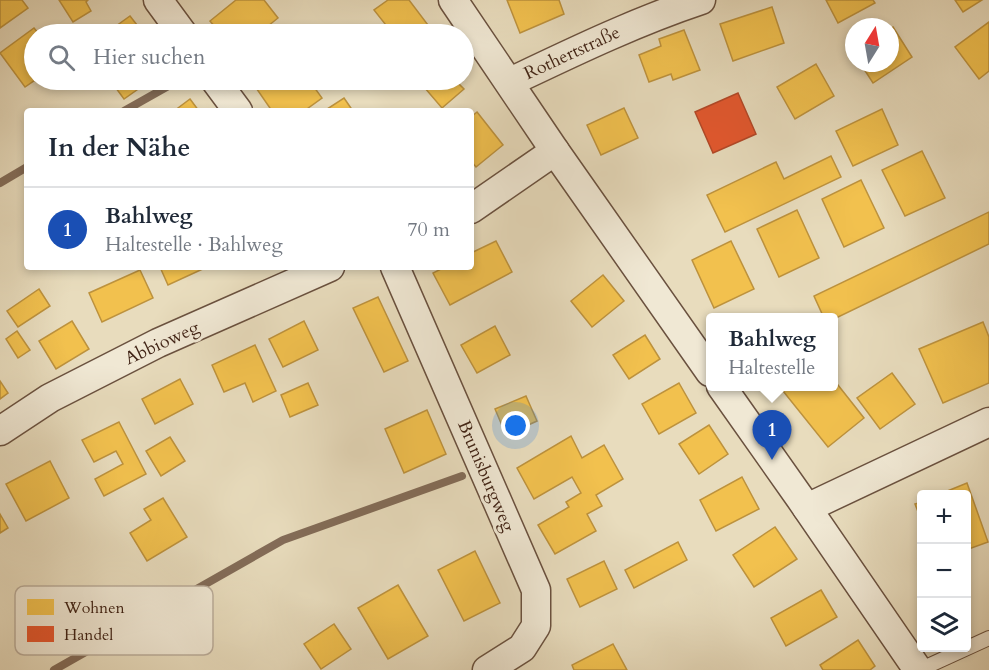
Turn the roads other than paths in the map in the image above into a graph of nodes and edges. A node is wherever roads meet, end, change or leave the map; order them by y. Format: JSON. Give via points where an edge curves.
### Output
{"nodes":[{"id":1,"x":158,"y":0,"type":"edge"},
{"id":2,"x":453,"y":0,"type":"edge"},
{"id":3,"x":701,"y":0,"type":"edge"},
{"id":4,"x":176,"y":24,"type":"edge"},
{"id":5,"x":470,"y":24,"type":"edge"},
{"id":6,"x":474,"y":30,"type":"edge"},
{"id":7,"x":510,"y":82,"type":"junction"},
{"id":8,"x":222,"y":90,"type":"edge"},
{"id":9,"x":236,"y":108,"type":"edge"},
{"id":10,"x":555,"y":151,"type":"junction"},
{"id":11,"x":474,"y":206,"type":"edge"},
{"id":12,"x":323,"y":270,"type":"edge"},
{"id":13,"x":396,"y":270,"type":"edge"},
{"id":14,"x":706,"y":365,"type":"edge"},
{"id":15,"x":724,"y":391,"type":"edge"},
{"id":16,"x":989,"y":422,"type":"edge"},
{"id":17,"x":0,"y":431,"type":"edge"},
{"id":18,"x":807,"y":508,"type":"junction"},
{"id":19,"x":989,"y":638,"type":"edge"},
{"id":20,"x":487,"y":670,"type":"edge"},
{"id":21,"x":918,"y":670,"type":"edge"}],
"edges":[{"from":1,"to":4,"type":"street"},
{"from":2,"to":5,"type":"street"},
{"from":3,"to":7,"type":"street","name":"Rothertstraße","via":[[591,43]]},
{"from":6,"to":7,"type":"street"},
{"from":7,"to":10,"type":"street"},
{"from":8,"to":9,"type":"street"},
{"from":10,"to":11,"type":"street"},
{"from":10,"to":14,"type":"street"},
{"from":12,"to":17,"type":"street","name":"Abbioweg","via":[[159,343],[50,398]]},
{"from":13,"to":20,"type":"street","name":"Brunisburgweg","via":[[536,590],[536,626],[522,648]]},
{"from":15,"to":18,"type":"street"},
{"from":16,"to":18,"type":"street"},
{"from":18,"to":21,"type":"street"},
{"from":19,"to":21,"type":"lane"}]}
